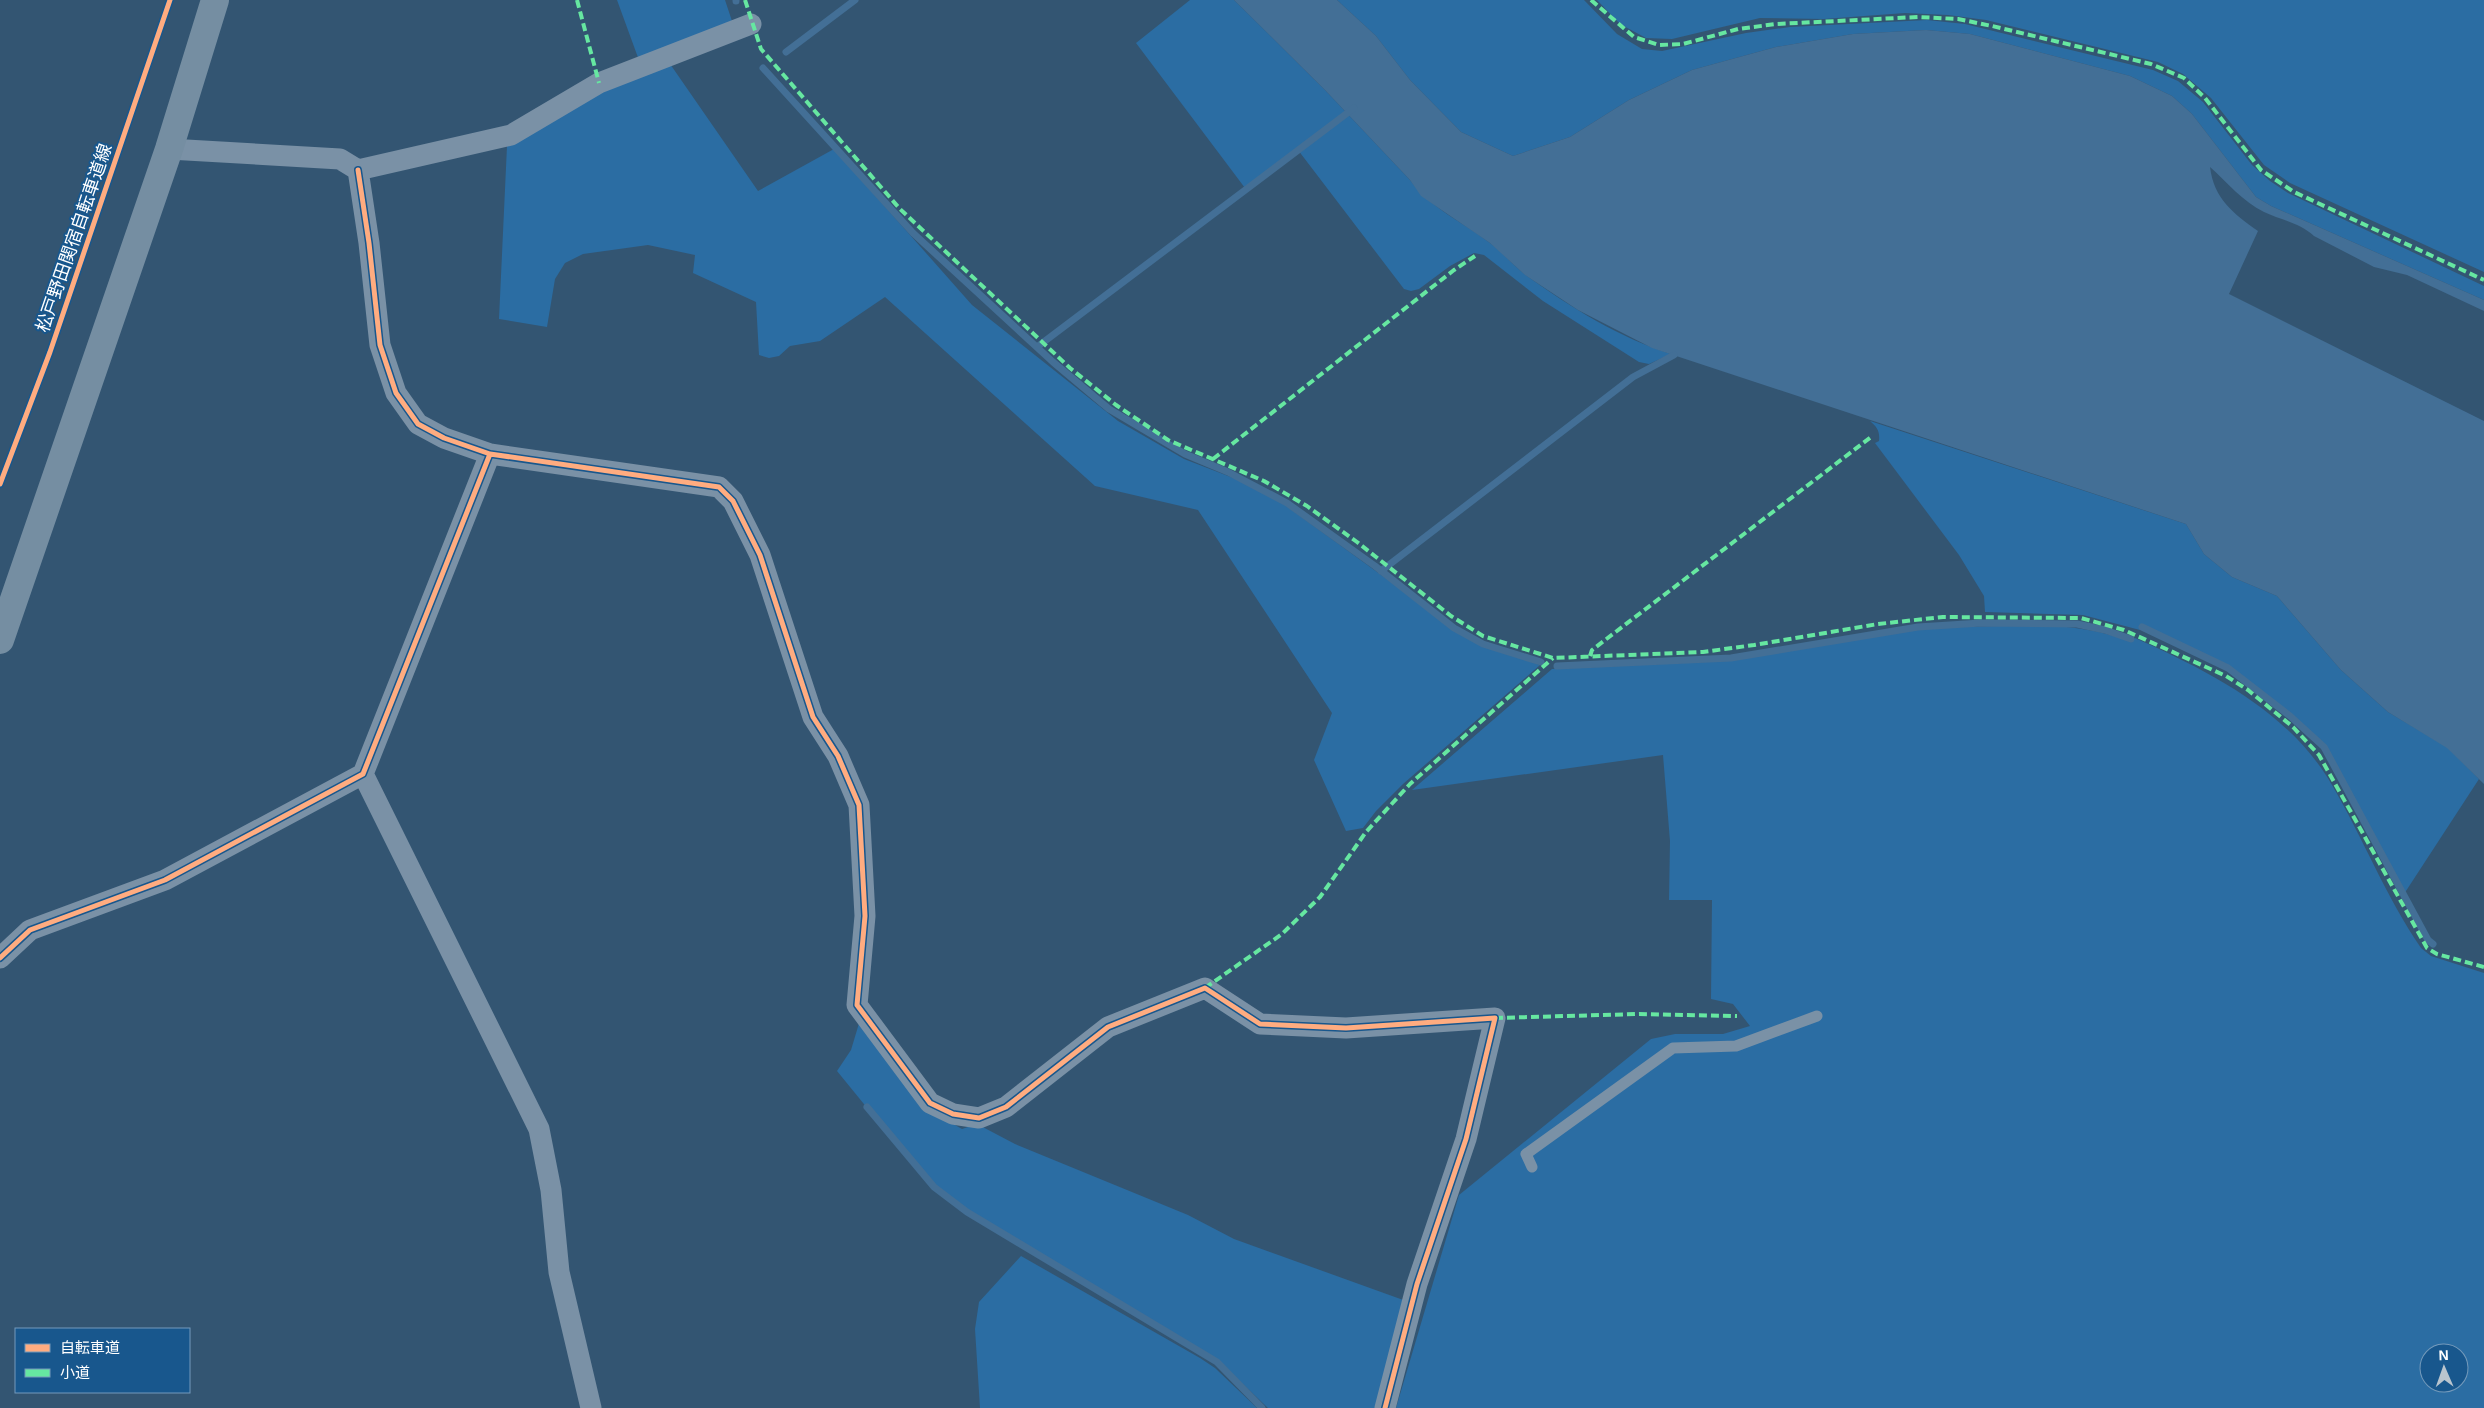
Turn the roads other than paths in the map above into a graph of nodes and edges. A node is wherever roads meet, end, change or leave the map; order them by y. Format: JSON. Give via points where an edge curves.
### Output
{"nodes":[{"id":1,"x":215,"y":0,"type":"edge"},
{"id":2,"x":752,"y":24,"type":"dead end"},
{"id":3,"x":169,"y":149,"type":"junction"},
{"id":4,"x":358,"y":170,"type":"junction"},
{"id":5,"x":490,"y":454,"type":"junction"},
{"id":6,"x":0,"y":640,"type":"edge"},
{"id":7,"x":363,"y":774,"type":"junction"},
{"id":8,"x":0,"y":958,"type":"edge"},
{"id":9,"x":1817,"y":1016,"type":"dead end"},
{"id":10,"x":1532,"y":1167,"type":"dead end"},
{"id":11,"x":592,"y":1408,"type":"edge"},
{"id":12,"x":1385,"y":1408,"type":"edge"}],
"edges":[{"from":1,"to":3,"type":"street"},
{"from":2,"to":4,"type":"street","via":[[599,83],[511,136]]},
{"from":3,"to":4,"type":"street","via":[[340,159]]},
{"from":3,"to":6,"type":"street"},
{"from":4,"to":5,"type":"street","via":[[380,345],[396,393],[418,424],[444,438]]},
{"from":5,"to":7,"type":"street"},
{"from":5,"to":12,"type":"street","via":[[719,487],[733,501],[760,555],[813,717],[838,756],[859,805],[865,916],[857,1005],[930,1103],[952,1114],[979,1118],[1006,1107],[1108,1027],[1205,988],[1260,1024],[1346,1028],[1495,1018],[1466,1139],[1417,1284]]},
{"from":7,"to":8,"type":"street","via":[[165,880],[30,930]]},
{"from":7,"to":11,"type":"street","via":[[539,1129],[552,1190],[559,1272]]},
{"from":9,"to":10,"type":"lane","via":[[1736,1046],[1673,1048],[1526,1154]]}]}
